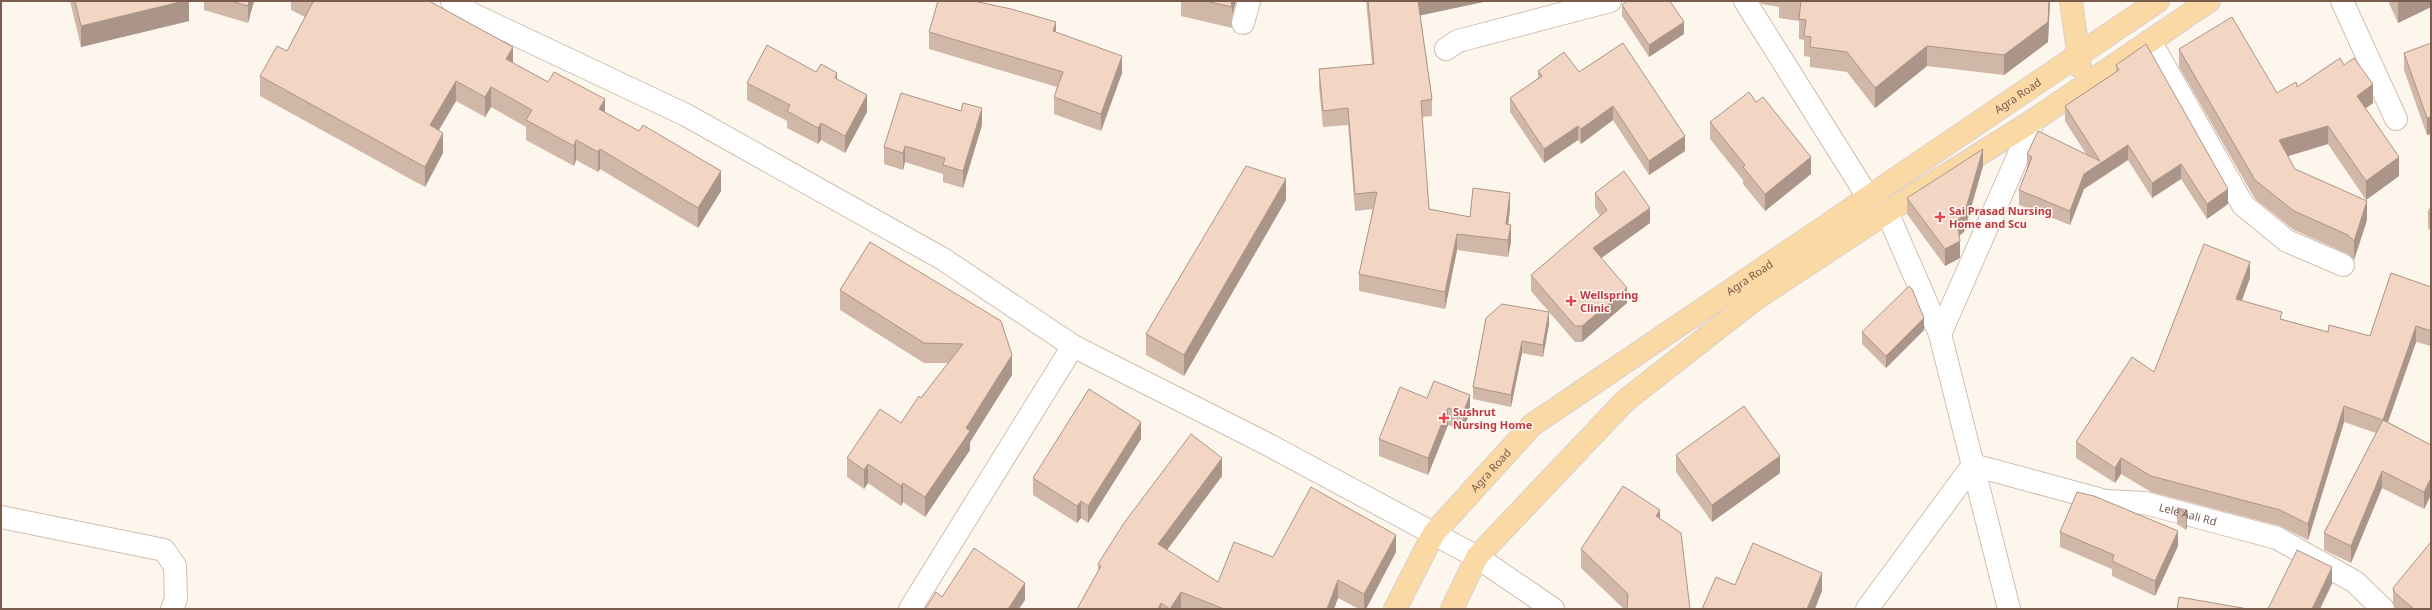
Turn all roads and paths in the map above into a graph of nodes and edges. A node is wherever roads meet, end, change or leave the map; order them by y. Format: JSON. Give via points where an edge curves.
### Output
{"nodes":[{"id":1,"x":452,"y":1,"type":"edge"},
{"id":2,"x":1249,"y":1,"type":"edge"},
{"id":3,"x":1610,"y":1,"type":"edge"},
{"id":4,"x":1746,"y":1,"type":"edge"},
{"id":5,"x":2071,"y":1,"type":"edge"},
{"id":6,"x":2158,"y":1,"type":"edge"},
{"id":7,"x":2209,"y":1,"type":"edge"},
{"id":8,"x":2342,"y":1,"type":"edge"},
{"id":9,"x":1242,"y":23,"type":"dead end"},
{"id":10,"x":2150,"y":40,"type":"junction"},
{"id":11,"x":1446,"y":49,"type":"dead end"},
{"id":12,"x":2079,"y":55,"type":"junction"},
{"id":13,"x":2081,"y":87,"type":"junction"},
{"id":14,"x":2396,"y":119,"type":"dead end"},
{"id":15,"x":2034,"y":120,"type":"junction"},
{"id":16,"x":1868,"y":197,"type":"junction"},
{"id":17,"x":1887,"y":212,"type":"junction"},
{"id":18,"x":2343,"y":265,"type":"dead end"},
{"id":19,"x":1940,"y":334,"type":"junction"},
{"id":20,"x":1073,"y":346,"type":"junction"},
{"id":21,"x":1973,"y":465,"type":"junction"},
{"id":22,"x":1,"y":517,"type":"edge"},
{"id":23,"x":1434,"y":534,"type":"junction"},
{"id":24,"x":1477,"y":557,"type":"junction"},
{"id":25,"x":172,"y":609,"type":"edge"},
{"id":26,"x":910,"y":609,"type":"edge"},
{"id":27,"x":1395,"y":609,"type":"edge"},
{"id":28,"x":1452,"y":609,"type":"edge"},
{"id":29,"x":1553,"y":609,"type":"edge"},
{"id":30,"x":1867,"y":609,"type":"edge"},
{"id":31,"x":2009,"y":609,"type":"edge"},
{"id":32,"x":2384,"y":609,"type":"edge"}],
"edges":[{"from":1,"to":20,"type":"street","via":[[472,14],[686,115],[943,259]]},
{"from":2,"to":9,"type":"street"},
{"from":3,"to":11,"type":"street","via":[[1458,41]]},
{"from":4,"to":16,"type":"street"},
{"from":5,"to":12,"type":"main road"},
{"from":6,"to":12,"type":"main road","name":"Agra Road"},
{"from":7,"to":10,"type":"main road","name":"Agra Road"},
{"from":8,"to":14,"type":"street"},
{"from":10,"to":13,"type":"main road","name":"Agra Road"},
{"from":10,"to":18,"type":"street","via":[[2243,205],[2287,241]]},
{"from":12,"to":13,"type":"main road"},
{"from":12,"to":16,"type":"main road","name":"Agra Road"},
{"from":13,"to":15,"type":"main road","name":"Agra Road"},
{"from":15,"to":17,"type":"main road","name":"Agra Road"},
{"from":15,"to":19,"type":"street"},
{"from":16,"to":23,"type":"main road","name":"Agra Road","via":[[1532,426]]},
{"from":17,"to":19,"type":"street"},
{"from":17,"to":24,"type":"main road","name":"Agra Road","via":[[1754,300],[1626,400]]},
{"from":19,"to":21,"type":"street"},
{"from":20,"to":23,"type":"street","via":[[1269,445]]},
{"from":20,"to":26,"type":"street"},
{"from":21,"to":30,"type":"street"},
{"from":21,"to":31,"type":"street"},
{"from":21,"to":32,"type":"street","name":"Lele Aali Rd","via":[[2106,501],[2145,503],[2277,538],[2355,582]]},
{"from":22,"to":25,"type":"street","via":[[164,550],[175,566],[176,599]]},
{"from":23,"to":24,"type":"street"},
{"from":23,"to":27,"type":"main road","name":"Agra Road"},
{"from":24,"to":28,"type":"main road","name":"Agra Road"},
{"from":24,"to":29,"type":"street"}]}
